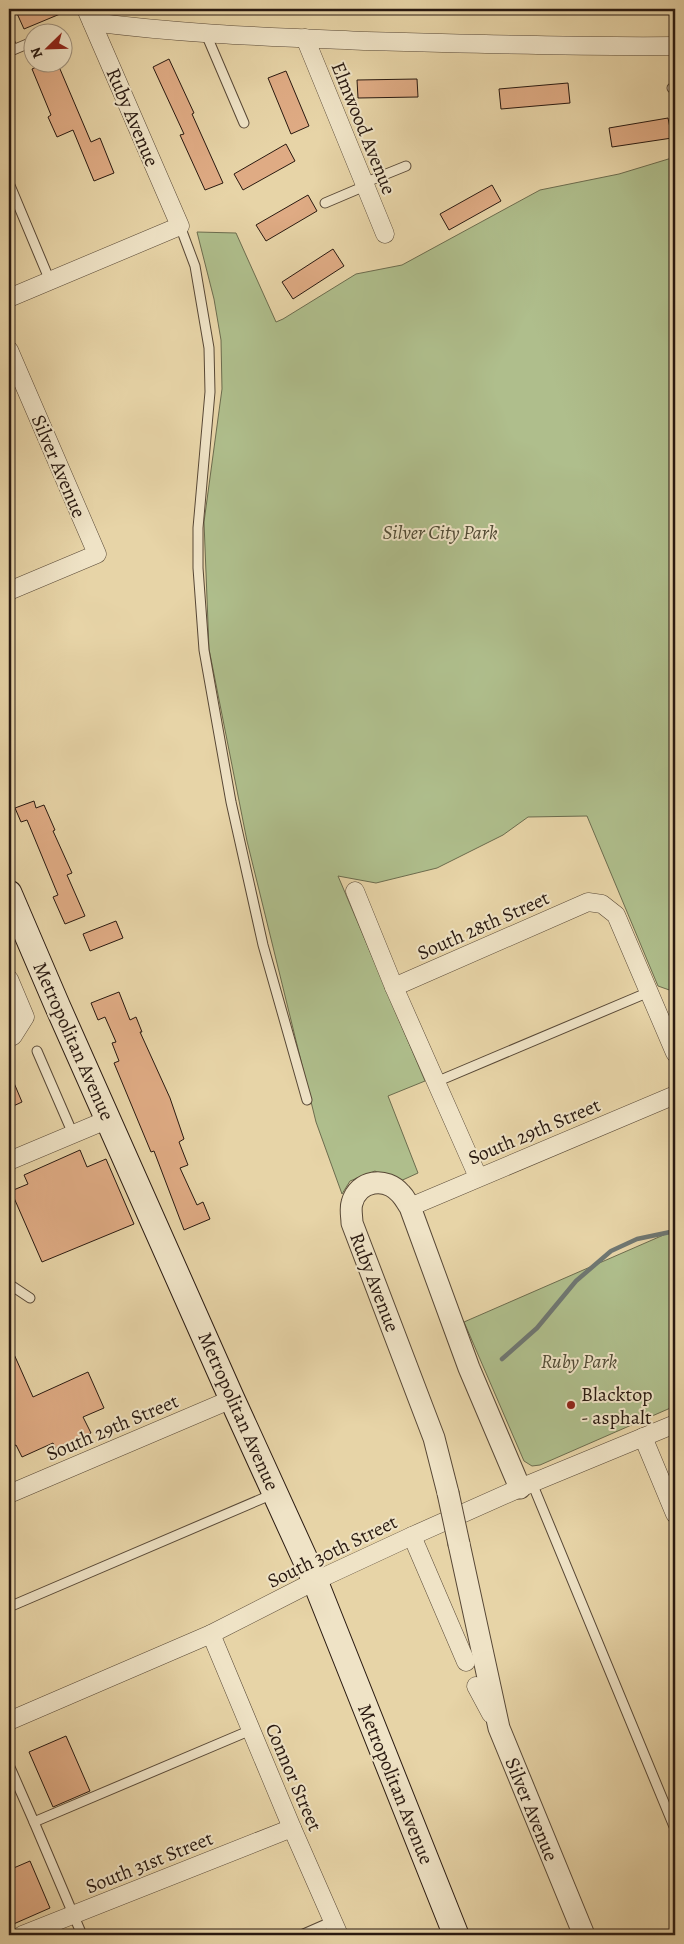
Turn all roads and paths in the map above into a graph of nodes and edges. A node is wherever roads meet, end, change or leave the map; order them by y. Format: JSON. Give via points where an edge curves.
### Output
{"nodes":[{"id":1,"x":89,"y":15,"type":"edge"},
{"id":2,"x":206,"y":34,"type":"junction"},
{"id":3,"x":305,"y":38,"type":"junction"},
{"id":4,"x":9,"y":40,"type":"edge"},
{"id":5,"x":22,"y":46,"type":"edge"},
{"id":6,"x":675,"y":46,"type":"edge"},
{"id":7,"x":244,"y":123,"type":"dead end"},
{"id":8,"x":406,"y":166,"type":"dead end"},
{"id":9,"x":9,"y":183,"type":"edge"},
{"id":10,"x":364,"y":185,"type":"junction"},
{"id":11,"x":325,"y":203,"type":"dead end"},
{"id":12,"x":180,"y":226,"type":"junction"},
{"id":13,"x":385,"y":234,"type":"dead end"},
{"id":14,"x":50,"y":280,"type":"junction"},
{"id":15,"x":9,"y":298,"type":"edge"},
{"id":16,"x":9,"y":350,"type":"edge"},
{"id":17,"x":9,"y":591,"type":"edge"},
{"id":18,"x":9,"y":892,"type":"edge"},
{"id":19,"x":355,"y":892,"type":"dead end"},
{"id":20,"x":9,"y":979,"type":"edge"},
{"id":21,"x":394,"y":987,"type":"junction"},
{"id":22,"x":649,"y":992,"type":"junction"},
{"id":23,"x":9,"y":1038,"type":"edge"},
{"id":24,"x":37,"y":1050,"type":"dead end"},
{"id":25,"x":675,"y":1053,"type":"edge"},
{"id":26,"x":436,"y":1082,"type":"junction"},
{"id":27,"x":675,"y":1095,"type":"edge"},
{"id":28,"x":307,"y":1100,"type":"dead end"},
{"id":29,"x":109,"y":1120,"type":"junction"},
{"id":30,"x":74,"y":1134,"type":"junction"},
{"id":31,"x":9,"y":1161,"type":"edge"},
{"id":32,"x":478,"y":1177,"type":"junction"},
{"id":33,"x":410,"y":1207,"type":"junction"},
{"id":34,"x":9,"y":1284,"type":"edge"},
{"id":35,"x":30,"y":1298,"type":"dead end"},
{"id":36,"x":232,"y":1398,"type":"junction"},
{"id":37,"x":675,"y":1424,"type":"edge"},
{"id":38,"x":643,"y":1438,"type":"junction"},
{"id":39,"x":526,"y":1485,"type":"junction"},
{"id":40,"x":276,"y":1493,"type":"junction"},
{"id":41,"x":9,"y":1494,"type":"edge"},
{"id":42,"x":675,"y":1514,"type":"edge"},
{"id":43,"x":412,"y":1536,"type":"junction"},
{"id":44,"x":316,"y":1580,"type":"junction"},
{"id":45,"x":9,"y":1607,"type":"edge"},
{"id":46,"x":211,"y":1634,"type":"junction"},
{"id":47,"x":466,"y":1662,"type":"dead end"},
{"id":48,"x":476,"y":1686,"type":"dead end"},
{"id":49,"x":9,"y":1721,"type":"edge"},
{"id":50,"x":499,"y":1728,"type":"junction"},
{"id":51,"x":251,"y":1730,"type":"junction"},
{"id":52,"x":9,"y":1764,"type":"edge"},
{"id":53,"x":34,"y":1822,"type":"junction"},
{"id":54,"x":292,"y":1828,"type":"junction"},
{"id":55,"x":675,"y":1829,"type":"edge"},
{"id":56,"x":73,"y":1915,"type":"junction"},
{"id":57,"x":336,"y":1928,"type":"edge"},
{"id":58,"x":22,"y":1935,"type":"edge"},
{"id":59,"x":82,"y":1935,"type":"edge"},
{"id":60,"x":300,"y":1935,"type":"edge"},
{"id":61,"x":456,"y":1935,"type":"edge"},
{"id":62,"x":584,"y":1935,"type":"edge"}],
"edges":[{"from":1,"to":2,"type":"street","via":[[156,30]]},
{"from":1,"to":12,"type":"street","name":"Ruby Avenue"},
{"from":2,"to":3,"type":"street"},
{"from":2,"to":7,"type":"lane"},
{"from":3,"to":6,"type":"street","via":[[561,47]]},
{"from":3,"to":10,"type":"street","name":"Elmwood Avenue"},
{"from":4,"to":5,"type":"lane","via":[[13,50]]},
{"from":8,"to":10,"type":"lane"},
{"from":9,"to":14,"type":"lane"},
{"from":10,"to":11,"type":"lane"},
{"from":10,"to":13,"type":"street","name":"Elmwood Avenue"},
{"from":12,"to":14,"type":"street"},
{"from":12,"to":28,"type":"lane","via":[[194,266],[209,348],[210,392],[198,528],[204,650],[231,802],[263,945]]},
{"from":14,"to":15,"type":"street"},
{"from":16,"to":17,"type":"street","name":"Silver Avenue","via":[[96,554]]},
{"from":18,"to":29,"type":"main road","name":"Metropolitan Avenue"},
{"from":19,"to":21,"type":"street"},
{"from":20,"to":23,"type":"street","via":[[25,1017]]},
{"from":21,"to":22,"type":"street","name":"South 28th Street","via":[[588,902],[602,904],[616,915]]},
{"from":21,"to":26,"type":"street"},
{"from":22,"to":25,"type":"street"},
{"from":22,"to":26,"type":"lane"},
{"from":24,"to":30,"type":"lane"},
{"from":26,"to":32,"type":"street"},
{"from":27,"to":32,"type":"street","name":"South 29th Street"},
{"from":29,"to":30,"type":"street"},
{"from":29,"to":36,"type":"main road","name":"Metropolitan Avenue"},
{"from":30,"to":31,"type":"street"},
{"from":32,"to":33,"type":"street","name":"South 29th Street"},
{"from":33,"to":39,"type":"street","name":"Ruby Avenue","via":[[469,1368]]},
{"from":33,"to":50,"type":"street","name":"Ruby Avenue","bridge":true,"via":[[400,1193],[388,1185],[372,1182],[358,1190],[351,1205],[352,1223],[434,1438]]},
{"from":34,"to":35,"type":"lane"},
{"from":36,"to":40,"type":"main road","name":"Metropolitan Avenue"},
{"from":36,"to":41,"type":"street","name":"South 29th Street"},
{"from":37,"to":38,"type":"street","name":"South 30th Street"},
{"from":38,"to":39,"type":"street","name":"South 30th Street"},
{"from":38,"to":42,"type":"street"},
{"from":39,"to":43,"type":"street","name":"South 30th Street"},
{"from":39,"to":55,"type":"lane"},
{"from":40,"to":44,"type":"main road","name":"Metropolitan Avenue"},
{"from":40,"to":45,"type":"lane"},
{"from":43,"to":44,"type":"street","name":"South 30th Street"},
{"from":43,"to":47,"type":"street"},
{"from":44,"to":46,"type":"street","name":"South 30th Street"},
{"from":44,"to":61,"type":"main road","name":"Metropolitan Avenue"},
{"from":46,"to":49,"type":"street","name":"South 30th Street"},
{"from":46,"to":51,"type":"street","name":"Connor Street"},
{"from":48,"to":50,"type":"street","name":"Silver Avenue"},
{"from":50,"to":62,"type":"street","name":"Silver Avenue"},
{"from":51,"to":53,"type":"lane"},
{"from":51,"to":54,"type":"street","name":"Connor Street"},
{"from":52,"to":53,"type":"lane"},
{"from":53,"to":56,"type":"lane"},
{"from":54,"to":56,"type":"street","name":"South 31st Street"},
{"from":54,"to":57,"type":"street","name":"Connor Street"},
{"from":56,"to":58,"type":"street","name":"South 31st Street"},
{"from":56,"to":59,"type":"lane"},
{"from":57,"to":60,"type":"lane"}]}
